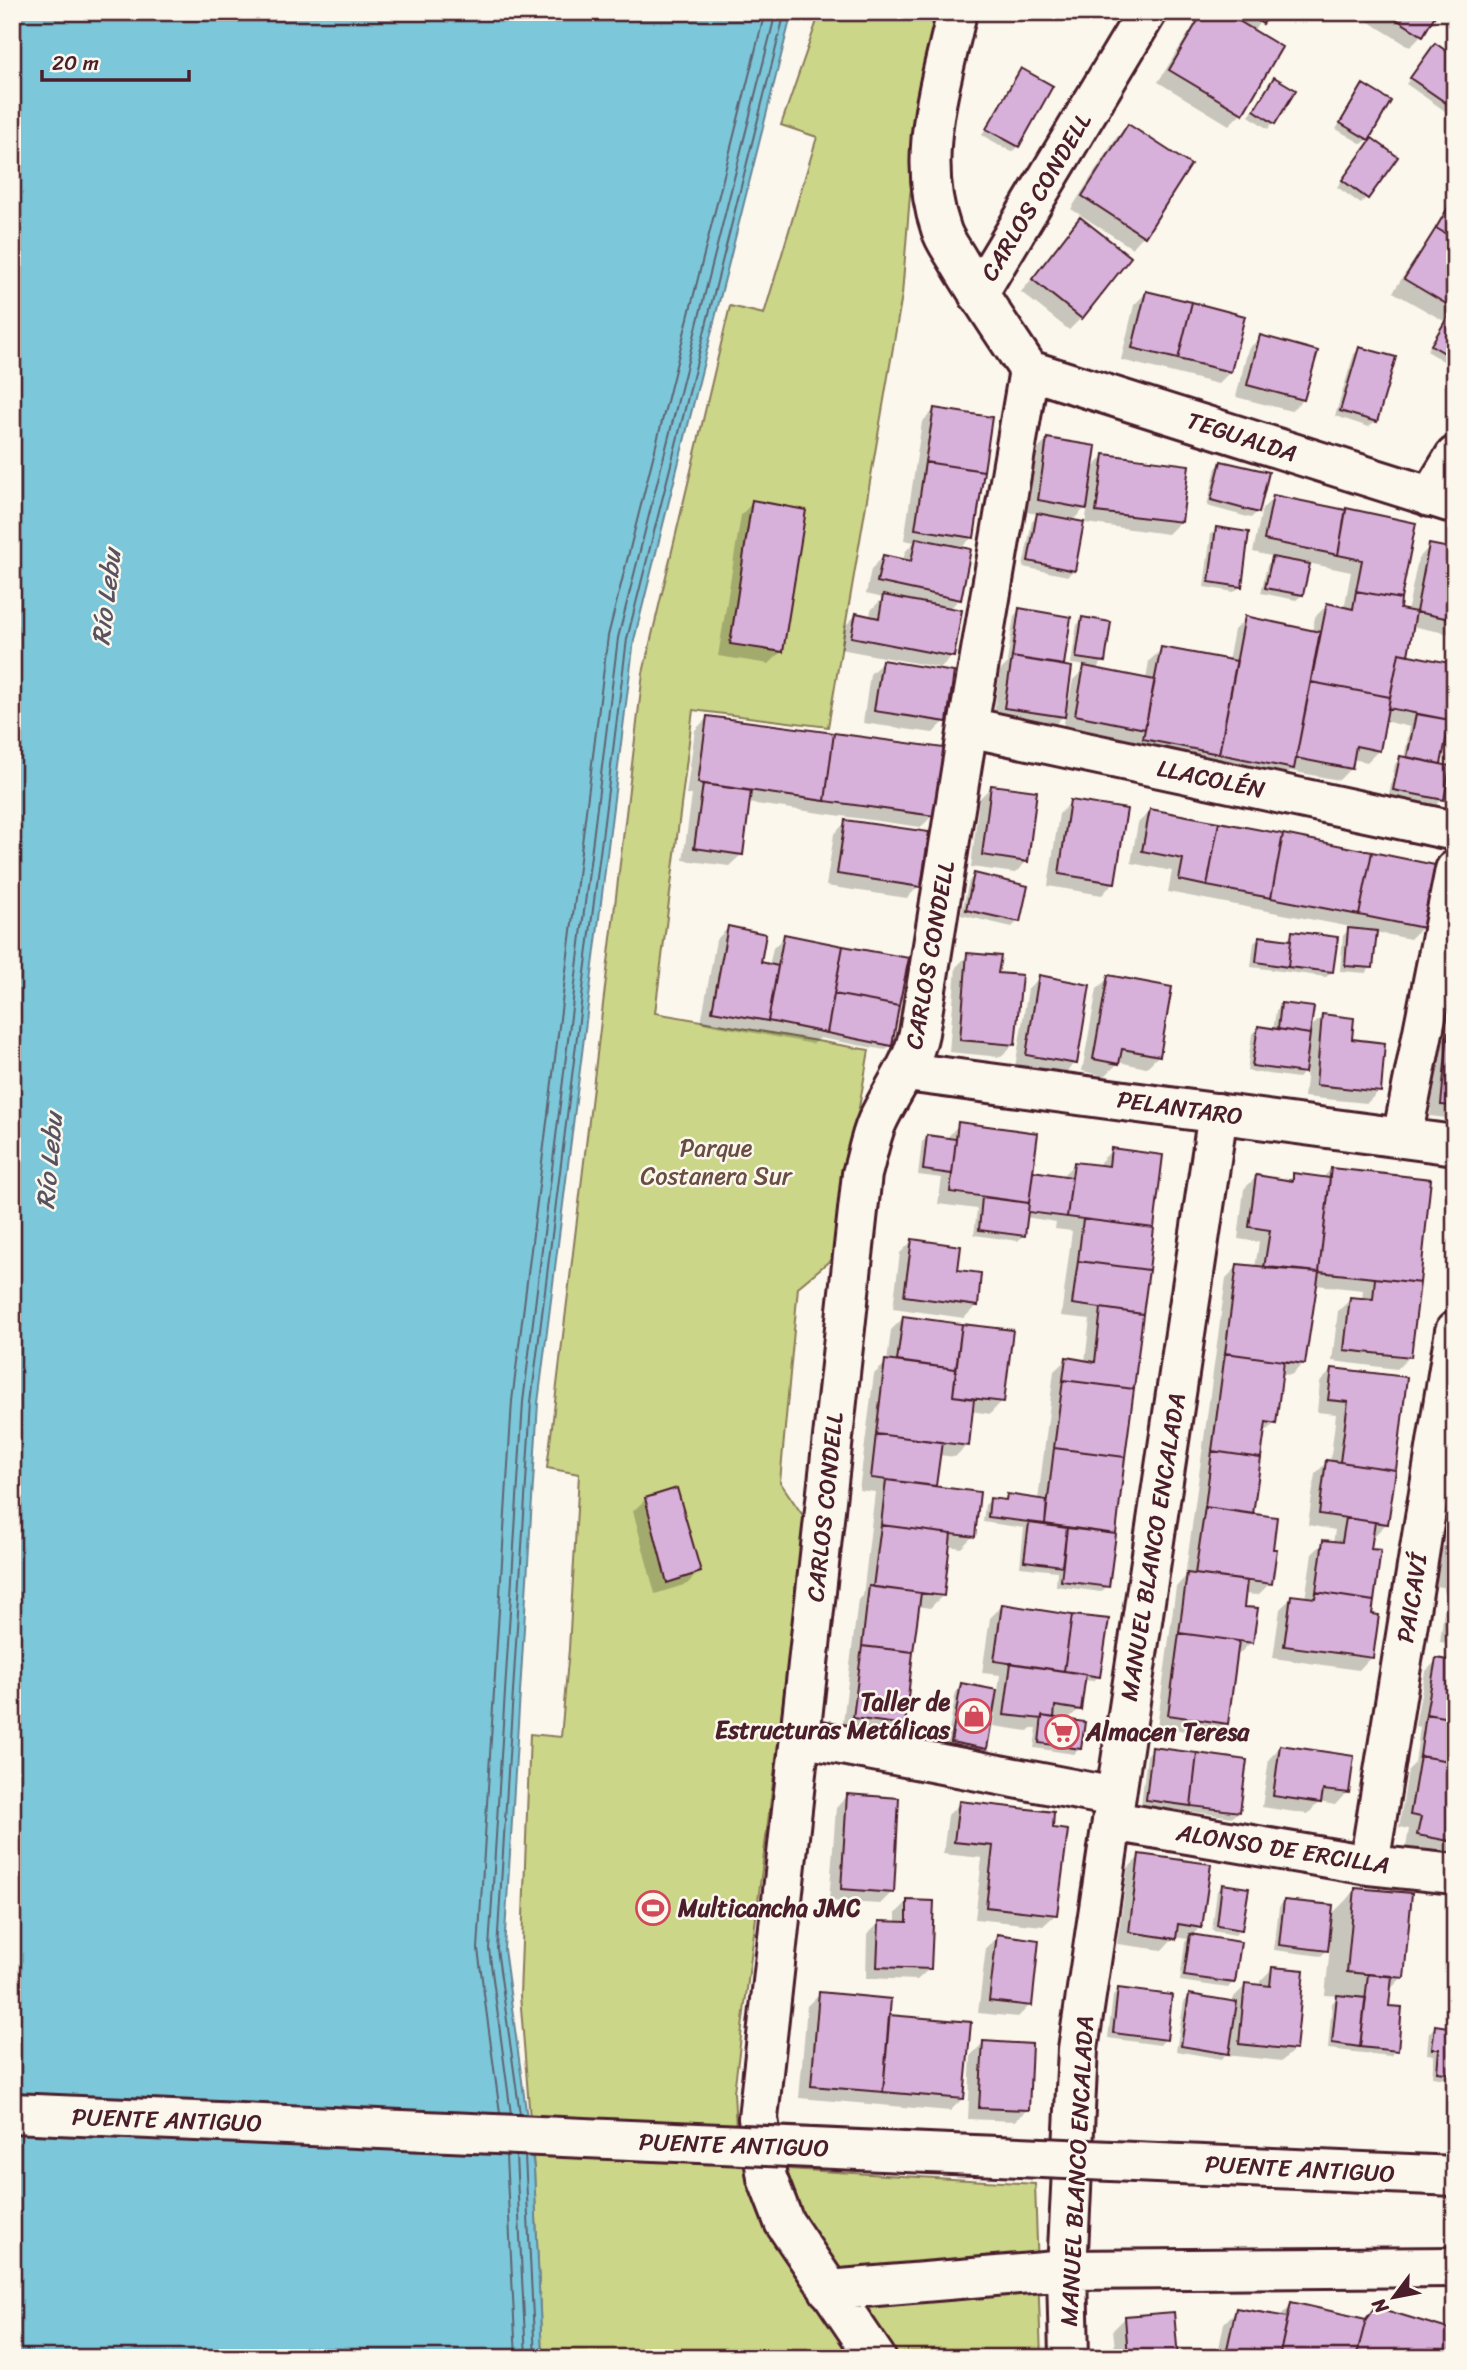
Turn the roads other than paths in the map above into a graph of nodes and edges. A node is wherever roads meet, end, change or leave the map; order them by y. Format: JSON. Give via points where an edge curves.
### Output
{"nodes":[{"id":1,"x":957,"y":12,"type":"edge"},
{"id":2,"x":1147,"y":12,"type":"edge"},
{"id":3,"x":978,"y":294,"type":"junction"},
{"id":4,"x":1029,"y":370,"type":"junction"},
{"id":5,"x":1455,"y":456,"type":"edge"},
{"id":6,"x":1442,"y":500,"type":"edge"},
{"id":7,"x":968,"y":727,"type":"junction"},
{"id":8,"x":1455,"y":831,"type":"edge"},
{"id":9,"x":1455,"y":870,"type":"edge"},
{"id":10,"x":906,"y":1072,"type":"junction"},
{"id":11,"x":1218,"y":1113,"type":"junction"},
{"id":12,"x":1402,"y":1138,"type":"junction"},
{"id":13,"x":1455,"y":1145,"type":"edge"},
{"id":14,"x":1455,"y":1331,"type":"edge"},
{"id":15,"x":800,"y":1737,"type":"junction"},
{"id":16,"x":1114,"y":1809,"type":"junction"},
{"id":17,"x":1369,"y":1865,"type":"junction"},
{"id":18,"x":1455,"y":1874,"type":"edge"},
{"id":19,"x":12,"y":2113,"type":"edge"},
{"id":20,"x":1455,"y":2176,"type":"edge"},
{"id":21,"x":1455,"y":2267,"type":"edge"},
{"id":22,"x":1067,"y":2270,"type":"junction"},
{"id":23,"x":829,"y":2290,"type":"junction"},
{"id":24,"x":876,"y":2358,"type":"edge"},
{"id":25,"x":1069,"y":2358,"type":"edge"}],
"edges":[{"from":1,"to":3,"type":"street","via":[[935,106],[930,165],[941,231]]},
{"from":2,"to":3,"type":"street","name":"CARLOS CONDELL"},
{"from":3,"to":4,"type":"street","name":"CARLOS CONDELL"},
{"from":4,"to":6,"type":"street","name":"TEGUALDA"},
{"from":4,"to":7,"type":"street","name":"CARLOS CONDELL"},
{"from":5,"to":6,"type":"street"},
{"from":7,"to":8,"type":"street","name":"LLACOLÉN"},
{"from":7,"to":10,"type":"street","name":"CARLOS CONDELL","via":[[919,1033]]},
{"from":9,"to":12,"type":"street"},
{"from":10,"to":11,"type":"street","name":"PELANTARO"},
{"from":10,"to":15,"type":"street","name":"CARLOS CONDELL","via":[[877,1124],[862,1174]]},
{"from":11,"to":12,"type":"street","name":"PELANTARO"},
{"from":11,"to":16,"type":"street","name":"MANUEL BLANCO ENCALADA"},
{"from":12,"to":13,"type":"street","name":"PELANTARO"},
{"from":14,"to":17,"type":"street","name":"PAICAVÍ"},
{"from":15,"to":16,"type":"street","name":"ALONSO DE ERCILLA"},
{"from":15,"to":23,"type":"street","name":"CARLOS CONDELL","via":[[758,2118],[774,2201]]},
{"from":16,"to":17,"type":"street","name":"ALONSO DE ERCILLA"},
{"from":16,"to":22,"type":"street","name":"MANUEL BLANCO ENCALADA","via":[[1078,2049]]},
{"from":17,"to":18,"type":"street","name":"ALONSO DE ERCILLA"},
{"from":19,"to":20,"type":"street","name":"PUENTE ANTIGUO","bridge":true},
{"from":21,"to":22,"type":"street"},
{"from":22,"to":23,"type":"street"},
{"from":22,"to":25,"type":"street","name":"MANUEL BLANCO ENCALADA"},
{"from":23,"to":24,"type":"street","name":"CARLOS CONDELL"}]}
